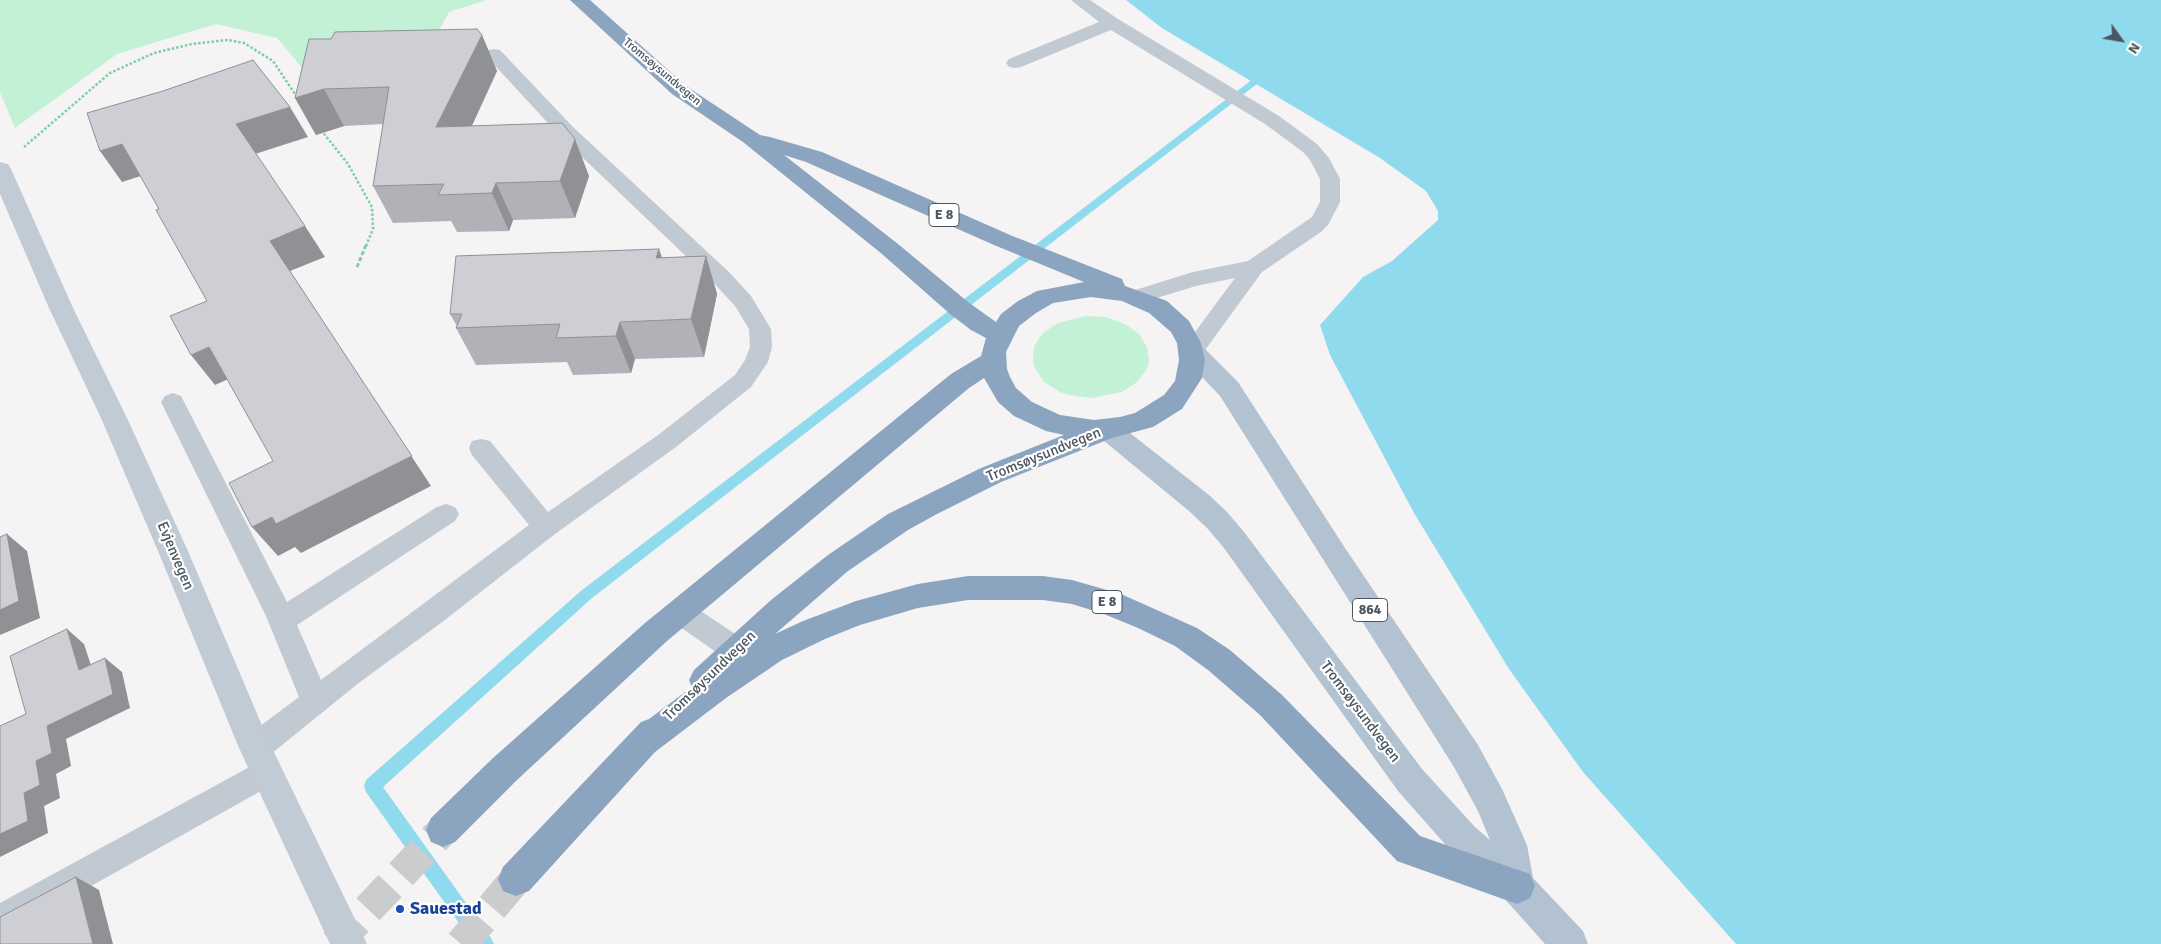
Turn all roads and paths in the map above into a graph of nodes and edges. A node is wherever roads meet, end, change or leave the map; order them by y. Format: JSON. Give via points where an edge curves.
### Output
{"nodes":[{"id":1,"x":579,"y":0,"type":"edge"},
{"id":2,"x":1079,"y":0,"type":"edge"},
{"id":3,"x":1112,"y":23,"type":"junction"},
{"id":4,"x":494,"y":54,"type":"dead end"},
{"id":5,"x":1015,"y":62,"type":"dead end"},
{"id":6,"x":300,"y":101,"type":"edge"},
{"id":7,"x":319,"y":129,"type":"edge"},
{"id":8,"x":750,"y":138,"type":"junction"},
{"id":9,"x":23,"y":148,"type":"dead end"},
{"id":10,"x":0,"y":169,"type":"edge"},
{"id":11,"x":356,"y":267,"type":"dead end"},
{"id":12,"x":1254,"y":267,"type":"junction"},
{"id":13,"x":1137,"y":297,"type":"junction"},
{"id":14,"x":996,"y":348,"type":"junction"},
{"id":15,"x":1192,"y":351,"type":"junction"},
{"id":16,"x":173,"y":402,"type":"dead end"},
{"id":17,"x":1107,"y":429,"type":"junction"},
{"id":18,"x":480,"y":448,"type":"dead end"},
{"id":19,"x":446,"y":514,"type":"dead end"},
{"id":20,"x":546,"y":527,"type":"junction"},
{"id":21,"x":680,"y":612,"type":"junction"},
{"id":22,"x":282,"y":620,"type":"junction"},
{"id":23,"x":736,"y":650,"type":"junction"},
{"id":24,"x":315,"y":702,"type":"junction"},
{"id":25,"x":641,"y":744,"type":"junction"},
{"id":26,"x":260,"y":760,"type":"junction"},
{"id":27,"x":443,"y":830,"type":"tunnel mouth"},
{"id":28,"x":516,"y":878,"type":"tunnel mouth"},
{"id":29,"x":1517,"y":886,"type":"junction"},
{"id":30,"x":0,"y":921,"type":"edge"},
{"id":31,"x":349,"y":944,"type":"edge"},
{"id":32,"x":1570,"y":944,"type":"edge"}],
"edges":[{"from":1,"to":8,"type":"highway","name":"Tromsøysundvegen","number":"E 8","via":[[679,90]]},
{"from":2,"to":3,"type":"lane"},
{"from":3,"to":5,"type":"lane"},
{"from":3,"to":12,"type":"lane","via":[[1249,105],[1310,148],[1326,170],[1331,194],[1321,220]]},
{"from":4,"to":20,"type":"lane","via":[[566,131],[726,283],[743,301],[760,330],[761,347],[756,362],[742,381],[667,441]]},
{"from":6,"to":9,"type":"path","via":[[273,61],[244,43],[228,40],[192,44],[154,53],[110,73]]},
{"from":7,"to":11,"type":"path","via":[[348,164],[372,207],[373,229]]},
{"from":8,"to":13,"type":"highway","name":"Tromsøysundvegen","number":"E 8","via":[[814,157]]},
{"from":8,"to":14,"type":"highway","name":"Tromsøysundvegen","number":"E 8","via":[[980,324]]},
{"from":10,"to":26,"type":"street","name":"Evjenvegen","via":[[173,550]]},
{"from":12,"to":13,"type":"lane","via":[[1193,278]]},
{"from":12,"to":15,"type":"lane"},
{"from":13,"to":14,"type":"highway","number":"E 8","via":[[1091,289],[1057,294],[1026,307],[1010,320]]},
{"from":13,"to":15,"type":"highway","number":"E 8","via":[[1173,319],[1185,334]]},
{"from":14,"to":17,"type":"highway","number":"E 8","via":[[997,378],[1007,395],[1033,415],[1068,428]]},
{"from":14,"to":21,"type":"highway","number":"E 8"},
{"from":15,"to":17,"type":"highway","number":"E 8","via":[[1189,378],[1173,402],[1144,420]]},
{"from":15,"to":29,"type":"main road","number":"864","via":[[1229,389],[1466,756],[1510,845]]},
{"from":16,"to":22,"type":"lane"},
{"from":17,"to":23,"type":"highway","name":"Tromsøysundvegen","number":"E 8","via":[[991,475],[898,522],[838,563]]},
{"from":17,"to":29,"type":"main road","name":"Tromsøysundvegen","via":[[1217,520],[1410,780],[1463,839]]},
{"from":18,"to":20,"type":"lane"},
{"from":19,"to":22,"type":"lane"},
{"from":20,"to":24,"type":"lane","via":[[350,672]]},
{"from":21,"to":23,"type":"lane"},
{"from":21,"to":27,"type":"highway","number":"E 8","via":[[505,768]]},
{"from":22,"to":24,"type":"lane"},
{"from":23,"to":25,"type":"highway","name":"Tromsøysundvegen","number":"E 8"},
{"from":24,"to":26,"type":"lane"},
{"from":25,"to":28,"type":"highway","name":"Tromsøysundvegen","number":"E 8"},
{"from":25,"to":29,"type":"highway","number":"E 8","via":[[770,651],[856,614],[918,596],[968,588],[1043,588],[1072,592],[1149,619],[1186,637],[1219,660],[1271,706],[1409,849]]},
{"from":26,"to":30,"type":"lane"},
{"from":26,"to":31,"type":"street","name":"Evjenvegen"},
{"from":29,"to":32,"type":"main road","name":"Tromsøysundvegen"}]}
